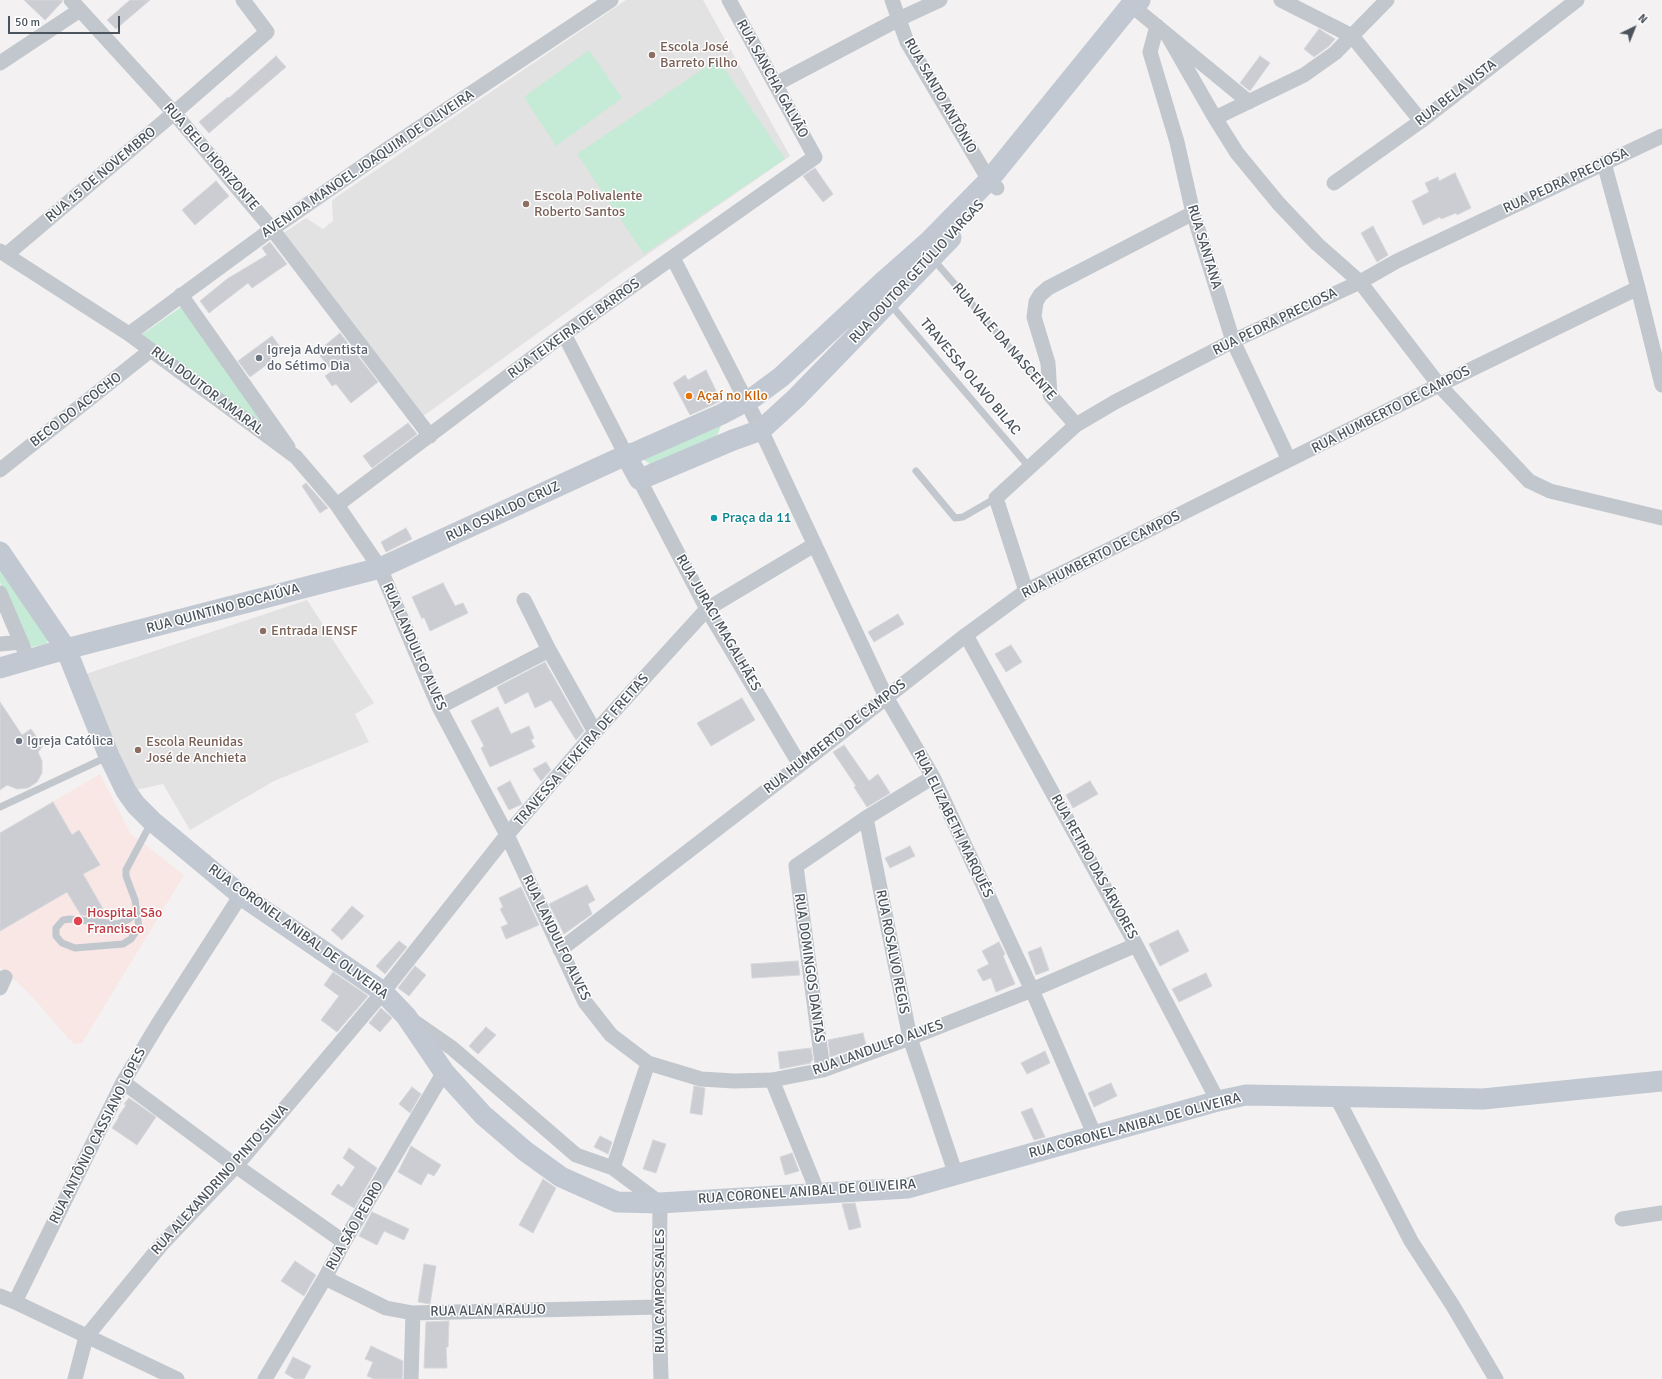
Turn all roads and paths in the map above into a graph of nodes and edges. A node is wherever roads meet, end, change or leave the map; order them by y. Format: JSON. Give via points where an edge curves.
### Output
{"nodes":[{"id":1,"x":243,"y":0,"type":"edge"},
{"id":2,"x":611,"y":0,"type":"edge"},
{"id":3,"x":729,"y":0,"type":"edge"},
{"id":4,"x":892,"y":0,"type":"edge"},
{"id":5,"x":940,"y":0,"type":"edge"},
{"id":6,"x":1281,"y":0,"type":"edge"},
{"id":7,"x":1387,"y":0,"type":"edge"},
{"id":8,"x":1577,"y":0,"type":"edge"},
{"id":9,"x":75,"y":3,"type":"edge"},
{"id":10,"x":1137,"y":4,"type":"edge"},
{"id":11,"x":899,"y":19,"type":"junction"},
{"id":12,"x":1157,"y":26,"type":"junction"},
{"id":13,"x":1168,"y":36,"type":"junction"},
{"id":14,"x":1352,"y":36,"type":"junction"},
{"id":15,"x":0,"y":63,"type":"edge"},
{"id":16,"x":776,"y":84,"type":"junction"},
{"id":17,"x":1249,"y":102,"type":"junction"},
{"id":18,"x":174,"y":113,"type":"junction"},
{"id":19,"x":1215,"y":118,"type":"junction"},
{"id":20,"x":1421,"y":120,"type":"junction"},
{"id":21,"x":1662,"y":136,"type":"edge"},
{"id":22,"x":815,"y":157,"type":"joint"},
{"id":23,"x":1604,"y":163,"type":"junction"},
{"id":24,"x":1334,"y":183,"type":"dead end"},
{"id":25,"x":993,"y":184,"type":"junction"},
{"id":26,"x":1193,"y":213,"type":"junction"},
{"id":27,"x":272,"y":228,"type":"junction"},
{"id":28,"x":3,"y":253,"type":"edge"},
{"id":29,"x":673,"y":258,"type":"junction"},
{"id":30,"x":932,"y":258,"type":"junction"},
{"id":31,"x":1360,"y":282,"type":"junction"},
{"id":32,"x":1638,"y":288,"type":"junction"},
{"id":33,"x":181,"y":295,"type":"junction"},
{"id":34,"x":890,"y":302,"type":"junction"},
{"id":35,"x":129,"y":334,"type":"junction"},
{"id":36,"x":564,"y":334,"type":"junction"},
{"id":37,"x":1233,"y":341,"type":"junction"},
{"id":38,"x":1658,"y":349,"type":"edge"},
{"id":39,"x":151,"y":350,"type":"junction"},
{"id":40,"x":1439,"y":385,"type":"junction"},
{"id":41,"x":1662,"y":385,"type":"edge"},
{"id":42,"x":1050,"y":395,"type":"junction"},
{"id":43,"x":746,"y":401,"type":"junction"},
{"id":44,"x":722,"y":414,"type":"junction"},
{"id":45,"x":1076,"y":426,"type":"junction"},
{"id":46,"x":761,"y":430,"type":"junction"},
{"id":47,"x":430,"y":436,"type":"junction"},
{"id":48,"x":733,"y":440,"type":"junction"},
{"id":49,"x":631,"y":454,"type":"junction"},
{"id":50,"x":296,"y":457,"type":"junction"},
{"id":51,"x":1289,"y":460,"type":"junction"},
{"id":52,"x":1030,"y":468,"type":"junction"},
{"id":53,"x":0,"y":470,"type":"edge"},
{"id":54,"x":916,"y":471,"type":"dead end"},
{"id":55,"x":643,"y":477,"type":"junction"},
{"id":56,"x":996,"y":498,"type":"junction"},
{"id":57,"x":337,"y":505,"type":"junction"},
{"id":58,"x":1662,"y":518,"type":"edge"},
{"id":59,"x":814,"y":545,"type":"junction"},
{"id":60,"x":0,"y":552,"type":"edge"},
{"id":61,"x":380,"y":568,"type":"junction"},
{"id":62,"x":1026,"y":591,"type":"junction"},
{"id":63,"x":0,"y":593,"type":"edge"},
{"id":64,"x":524,"y":600,"type":"dead end"},
{"id":65,"x":707,"y":609,"type":"junction"},
{"id":66,"x":966,"y":635,"type":"junction"},
{"id":67,"x":0,"y":644,"type":"edge"},
{"id":68,"x":66,"y":649,"type":"junction"},
{"id":69,"x":549,"y":650,"type":"junction"},
{"id":70,"x":25,"y":651,"type":"junction"},
{"id":71,"x":0,"y":668,"type":"edge"},
{"id":72,"x":886,"y":697,"type":"junction"},
{"id":73,"x":439,"y":707,"type":"junction"},
{"id":74,"x":595,"y":732,"type":"junction"},
{"id":75,"x":109,"y":756,"type":"junction"},
{"id":76,"x":800,"y":765,"type":"junction"},
{"id":77,"x":934,"y":777,"type":"junction"},
{"id":78,"x":0,"y":807,"type":"edge"},
{"id":79,"x":866,"y":818,"type":"junction"},
{"id":80,"x":152,"y":821,"type":"junction"},
{"id":81,"x":507,"y":835,"type":"junction"},
{"id":82,"x":241,"y":895,"type":"junction"},
{"id":83,"x":136,"y":912,"type":"junction"},
{"id":84,"x":1136,"y":945,"type":"junction"},
{"id":85,"x":560,"y":950,"type":"junction"},
{"id":86,"x":1032,"y":990,"type":"junction"},
{"id":87,"x":383,"y":992,"type":"junction"},
{"id":88,"x":406,"y":1016,"type":"junction"},
{"id":89,"x":910,"y":1038,"type":"junction"},
{"id":90,"x":648,"y":1062,"type":"junction"},
{"id":91,"x":823,"y":1070,"type":"junction"},
{"id":92,"x":444,"y":1072,"type":"junction"},
{"id":93,"x":772,"y":1080,"type":"junction"},
{"id":94,"x":1662,"y":1081,"type":"edge"},
{"id":95,"x":123,"y":1082,"type":"junction"},
{"id":96,"x":1336,"y":1096,"type":"junction"},
{"id":97,"x":1218,"y":1101,"type":"junction"},
{"id":98,"x":1095,"y":1136,"type":"junction"},
{"id":99,"x":236,"y":1166,"type":"junction"},
{"id":100,"x":613,"y":1168,"type":"junction"},
{"id":101,"x":956,"y":1175,"type":"junction"},
{"id":102,"x":818,"y":1193,"type":"junction"},
{"id":103,"x":660,"y":1203,"type":"junction"},
{"id":104,"x":1662,"y":1213,"type":"edge"},
{"id":105,"x":1622,"y":1219,"type":"dead end"},
{"id":106,"x":344,"y":1242,"type":"junction"},
{"id":107,"x":325,"y":1278,"type":"junction"},
{"id":108,"x":0,"y":1296,"type":"edge"},
{"id":109,"x":16,"y":1302,"type":"junction"},
{"id":110,"x":659,"y":1307,"type":"junction"},
{"id":111,"x":413,"y":1313,"type":"junction"},
{"id":112,"x":86,"y":1336,"type":"junction"},
{"id":113,"x":75,"y":1379,"type":"edge"},
{"id":114,"x":177,"y":1379,"type":"edge"},
{"id":115,"x":265,"y":1379,"type":"edge"},
{"id":116,"x":412,"y":1379,"type":"edge"},
{"id":117,"x":661,"y":1379,"type":"edge"},
{"id":118,"x":1496,"y":1379,"type":"edge"}],
"edges":[{"from":1,"to":18,"type":"street","name":"RUA 15 DE NOVEMBRO","via":[[267,32]]},
{"from":2,"to":27,"type":"street","name":"AVENIDA MANOEL JOAQUIM DE OLIVEIRA"},
{"from":3,"to":16,"type":"street","name":"RUA SANCHA GALVÃO"},
{"from":4,"to":11,"type":"street","name":"RUA SANTO ANTÔNIO"},
{"from":5,"to":11,"type":"street"},
{"from":6,"to":14,"type":"street"},
{"from":7,"to":14,"type":"street"},
{"from":8,"to":20,"type":"street","name":"RUA BELA VISTA"},
{"from":9,"to":15,"type":"street"},
{"from":9,"to":18,"type":"street","name":"RUA BELO HORIZONTE"},
{"from":10,"to":12,"type":"street"},
{"from":10,"to":25,"type":"street","name":"RUA DOUTOR GETÚLIO VARGAS"},
{"from":11,"to":16,"type":"street"},
{"from":11,"to":25,"type":"street","name":"RUA SANTO ANTÔNIO","via":[[907,42]]},
{"from":12,"to":13,"type":"street"},
{"from":12,"to":26,"type":"street","name":"RUA SANTANA","via":[[1150,52],[1177,142]]},
{"from":13,"to":17,"type":"street"},
{"from":13,"to":19,"type":"street"},
{"from":14,"to":17,"type":"street","via":[[1335,53],[1304,75]]},
{"from":14,"to":20,"type":"street"},
{"from":16,"to":22,"type":"street","name":"RUA SANCHA GALVÃO"},
{"from":17,"to":19,"type":"street"},
{"from":18,"to":27,"type":"street","name":"RUA BELO HORIZONTE"},
{"from":18,"to":28,"type":"street","name":"RUA 15 DE NOVEMBRO"},
{"from":19,"to":31,"type":"street","via":[[1237,153],[1279,204],[1317,244]]},
{"from":20,"to":24,"type":"street","name":"RUA BELA VISTA"},
{"from":21,"to":23,"type":"street","name":"RUA PEDRA PRECIOSA"},
{"from":22,"to":29,"type":"street","name":"RUA TEIXEIRA DE BARROS"},
{"from":23,"to":31,"type":"street","name":"RUA PEDRA PRECIOSA","via":[[1397,261]]},
{"from":23,"to":32,"type":"street"},
{"from":25,"to":30,"type":"street","name":"RUA DOUTOR GETÚLIO VARGAS"},
{"from":25,"to":43,"type":"street","name":"RUA DOUTOR GETÚLIO VARGAS","via":[[781,377]]},
{"from":26,"to":37,"type":"street","name":"RUA SANTANA"},
{"from":26,"to":42,"type":"street","via":[[1048,288],[1040,295],[1036,302],[1034,317],[1048,363]]},
{"from":27,"to":33,"type":"street","name":"AVENIDA MANOEL JOAQUIM DE OLIVEIRA"},
{"from":27,"to":47,"type":"street","name":"RUA BELO HORIZONTE"},
{"from":28,"to":35,"type":"street","name":"RUA DOUTOR AMARAL"},
{"from":29,"to":36,"type":"street","name":"RUA TEIXEIRA DE BARROS"},
{"from":29,"to":43,"type":"street","name":"RUA ELIZABETH MARQUÊS"},
{"from":30,"to":34,"type":"street","name":"RUA DOUTOR GETÚLIO VARGAS"},
{"from":30,"to":42,"type":"lane","name":"RUA VALE DA NASCENTE"},
{"from":31,"to":37,"type":"street","name":"RUA PEDRA PRECIOSA"},
{"from":31,"to":40,"type":"street"},
{"from":32,"to":38,"type":"street"},
{"from":32,"to":40,"type":"street","name":"RUA HUMBERTO DE CAMPOS"},
{"from":33,"to":35,"type":"street","name":"AVENIDA MANOEL JOAQUIM DE OLIVEIRA"},
{"from":33,"to":50,"type":"street"},
{"from":34,"to":46,"type":"street","name":"RUA DOUTOR GETÚLIO VARGAS"},
{"from":34,"to":52,"type":"lane","name":"TRAVESSA OLAVO BILAC"},
{"from":35,"to":39,"type":"street","name":"RUA DOUTOR AMARAL"},
{"from":36,"to":47,"type":"street","name":"RUA TEIXEIRA DE BARROS"},
{"from":36,"to":49,"type":"street"},
{"from":37,"to":45,"type":"street","name":"RUA PEDRA PRECIOSA","via":[[1115,402]]},
{"from":37,"to":51,"type":"street","name":"RUA SANTANA"},
{"from":38,"to":41,"type":"street"},
{"from":39,"to":50,"type":"street","name":"RUA DOUTOR AMARAL"},
{"from":39,"to":53,"type":"street","name":"BECO DO ACOCHO"},
{"from":40,"to":51,"type":"street","name":"RUA HUMBERTO DE CAMPOS"},
{"from":40,"to":58,"type":"street","via":[[1529,481],[1550,491]]},
{"from":42,"to":45,"type":"street","name":"RUA VALE DA NASCENTE"},
{"from":43,"to":44,"type":"street","name":"RUA DOUTOR GETÚLIO VARGAS"},
{"from":43,"to":46,"type":"street","name":"RUA ELIZABETH MARQUÊS"},
{"from":44,"to":48,"type":"street"},
{"from":44,"to":49,"type":"street","name":"RUA DOUTOR GETÚLIO VARGAS"},
{"from":45,"to":52,"type":"street","name":"RUA PEDRA PRECIOSA"},
{"from":46,"to":48,"type":"street","name":"RUA DOUTOR GETÚLIO VARGAS"},
{"from":46,"to":59,"type":"street","name":"RUA ELIZABETH MARQUÊS"},
{"from":47,"to":57,"type":"street","name":"RUA TEIXEIRA DE BARROS"},
{"from":48,"to":55,"type":"street","name":"RUA DOUTOR GETÚLIO VARGAS"},
{"from":49,"to":55,"type":"street"},
{"from":49,"to":61,"type":"street","name":"RUA OSVALDO CRUZ"},
{"from":50,"to":57,"type":"street","name":"RUA DOUTOR AMARAL"},
{"from":51,"to":62,"type":"street","name":"RUA HUMBERTO DE CAMPOS"},
{"from":52,"to":56,"type":"street","name":"RUA PEDRA PRECIOSA"},
{"from":54,"to":56,"type":"lane","via":[[955,518],[964,517]]},
{"from":55,"to":65,"type":"street","name":"RUA JURACI MAGALHÃES"},
{"from":56,"to":62,"type":"street"},
{"from":57,"to":61,"type":"street","name":"RUA DOUTOR AMARAL"},
{"from":59,"to":65,"type":"street","name":"TRAVESSA TEIXEIRA DE FREITAS"},
{"from":59,"to":72,"type":"street","name":"RUA ELIZABETH MARQUÊS"},
{"from":60,"to":68,"type":"street","name":"RUA CORONEL ANIBAL DE OLIVEIRA"},
{"from":61,"to":68,"type":"street","name":"RUA QUINTINO BOCAIÚVA"},
{"from":61,"to":73,"type":"street","name":"RUA LANDULFO ALVES"},
{"from":62,"to":66,"type":"street","name":"RUA HUMBERTO DE CAMPOS"},
{"from":63,"to":70,"type":"street"},
{"from":64,"to":69,"type":"street"},
{"from":65,"to":74,"type":"street","name":"TRAVESSA TEIXEIRA DE FREITAS"},
{"from":65,"to":76,"type":"street","name":"RUA JURACI MAGALHÃES"},
{"from":66,"to":72,"type":"street","name":"RUA HUMBERTO DE CAMPOS"},
{"from":66,"to":84,"type":"street","name":"RUA RETIRO DAS ÁRVORES"},
{"from":67,"to":70,"type":"street"},
{"from":68,"to":70,"type":"street","name":"RUA QUINTINO BOCAIÚVA"},
{"from":68,"to":75,"type":"street","name":"RUA CORONEL ANIBAL DE OLIVEIRA"},
{"from":69,"to":73,"type":"street"},
{"from":69,"to":74,"type":"street"},
{"from":70,"to":71,"type":"street","name":"RUA QUINTINO BOCAIÚVA"},
{"from":72,"to":76,"type":"street","name":"RUA HUMBERTO DE CAMPOS"},
{"from":72,"to":77,"type":"street","name":"RUA ELIZABETH MARQUÊS"},
{"from":73,"to":81,"type":"street","name":"RUA LANDULFO ALVES"},
{"from":74,"to":81,"type":"street","name":"TRAVESSA TEIXEIRA DE FREITAS"},
{"from":75,"to":78,"type":"lane"},
{"from":75,"to":80,"type":"street","name":"RUA CORONEL ANIBAL DE OLIVEIRA","via":[[126,792]]},
{"from":76,"to":85,"type":"street","name":"RUA HUMBERTO DE CAMPOS"},
{"from":77,"to":79,"type":"street"},
{"from":77,"to":86,"type":"street","name":"RUA ELIZABETH MARQUÊS"},
{"from":79,"to":89,"type":"street","name":"RUA ROSALVO REGIS"},
{"from":79,"to":91,"type":"street","name":"RUA DOMINGOS DANTAS","via":[[796,866]]},
{"from":80,"to":82,"type":"street","name":"RUA CORONEL ANIBAL DE OLIVEIRA"},
{"from":80,"to":83,"type":"lane","via":[[126,870]]},
{"from":81,"to":85,"type":"street","name":"RUA LANDULFO ALVES"},
{"from":81,"to":87,"type":"street","name":"TRAVESSA TEIXEIRA DE FREITAS"},
{"from":82,"to":87,"type":"street","name":"RUA CORONEL ANIBAL DE OLIVEIRA"},
{"from":82,"to":95,"type":"street","name":"RUA ANTÔNIO CASSIANO LOPES"},
{"from":83,"to":83,"type":"lane","via":[[118,924],[63,920],[56,928],[56,936],[62,943],[75,948],[123,944],[131,939],[139,927]]},
{"from":84,"to":86,"type":"street","name":"RUA LANDULFO ALVES"},
{"from":84,"to":97,"type":"street","name":"RUA RETIRO DAS ÁRVORES"},
{"from":85,"to":90,"type":"street","name":"RUA LANDULFO ALVES","via":[[585,1002],[612,1035]]},
{"from":86,"to":89,"type":"street","name":"RUA LANDULFO ALVES"},
{"from":86,"to":98,"type":"street","name":"RUA ELIZABETH MARQUÊS"},
{"from":87,"to":88,"type":"street","name":"RUA CORONEL ANIBAL DE OLIVEIRA"},
{"from":87,"to":99,"type":"street","name":"RUA ALEXANDRINO PINTO SILVA"},
{"from":88,"to":92,"type":"street","name":"RUA CORONEL ANIBAL DE OLIVEIRA"},
{"from":88,"to":100,"type":"street","name":"RUA CORONEL ANIBAL DE OLIVEIRA","via":[[452,1048],[576,1155]]},
{"from":89,"to":91,"type":"street","name":"RUA LANDULFO ALVES"},
{"from":89,"to":101,"type":"street","name":"RUA ROSALVO REGIS"},
{"from":90,"to":93,"type":"street","name":"RUA LANDULFO ALVES","via":[[700,1079]]},
{"from":90,"to":100,"type":"street"},
{"from":91,"to":93,"type":"street","name":"RUA LANDULFO ALVES"},
{"from":92,"to":103,"type":"street","name":"RUA CORONEL ANIBAL DE OLIVEIRA","via":[[483,1115],[525,1151],[561,1177],[617,1202]]},
{"from":92,"to":106,"type":"street","name":"RUA SÃO PEDRO"},
{"from":93,"to":102,"type":"street"},
{"from":94,"to":96,"type":"street","name":"RUA CORONEL ANIBAL DE OLIVEIRA","via":[[1483,1099]]},
{"from":95,"to":99,"type":"street"},
{"from":95,"to":109,"type":"street","name":"RUA ANTÔNIO CASSIANO LOPES"},
{"from":96,"to":97,"type":"street","name":"RUA CORONEL ANIBAL DE OLIVEIRA","via":[[1246,1095]]},
{"from":96,"to":118,"type":"street","via":[[1411,1241],[1454,1306]]},
{"from":97,"to":98,"type":"street","name":"RUA CORONEL ANIBAL DE OLIVEIRA"},
{"from":98,"to":101,"type":"street","name":"RUA CORONEL ANIBAL DE OLIVEIRA"},
{"from":99,"to":106,"type":"street"},
{"from":99,"to":112,"type":"street","name":"RUA ALEXANDRINO PINTO SILVA","via":[[162,1244]]},
{"from":100,"to":103,"type":"street","name":"RUA CORONEL ANIBAL DE OLIVEIRA"},
{"from":101,"to":102,"type":"street","name":"RUA CORONEL ANIBAL DE OLIVEIRA","via":[[908,1188]]},
{"from":102,"to":103,"type":"street","name":"RUA CORONEL ANIBAL DE OLIVEIRA"},
{"from":103,"to":110,"type":"street","name":"RUA CAMPOS SALES"},
{"from":104,"to":105,"type":"street"},
{"from":106,"to":107,"type":"street","name":"RUA SÃO PEDRO"},
{"from":107,"to":111,"type":"street","name":"RUA ALAN ARAUJO","via":[[386,1308]]},
{"from":107,"to":115,"type":"street","name":"RUA SÃO PEDRO"},
{"from":108,"to":109,"type":"street"},
{"from":109,"to":112,"type":"street"},
{"from":110,"to":111,"type":"street","name":"RUA ALAN ARAUJO"},
{"from":110,"to":117,"type":"street","name":"RUA CAMPOS SALES"},
{"from":111,"to":116,"type":"street"},
{"from":112,"to":113,"type":"street","name":"RUA ALEXANDRINO PINTO SILVA"},
{"from":112,"to":114,"type":"street"}]}
